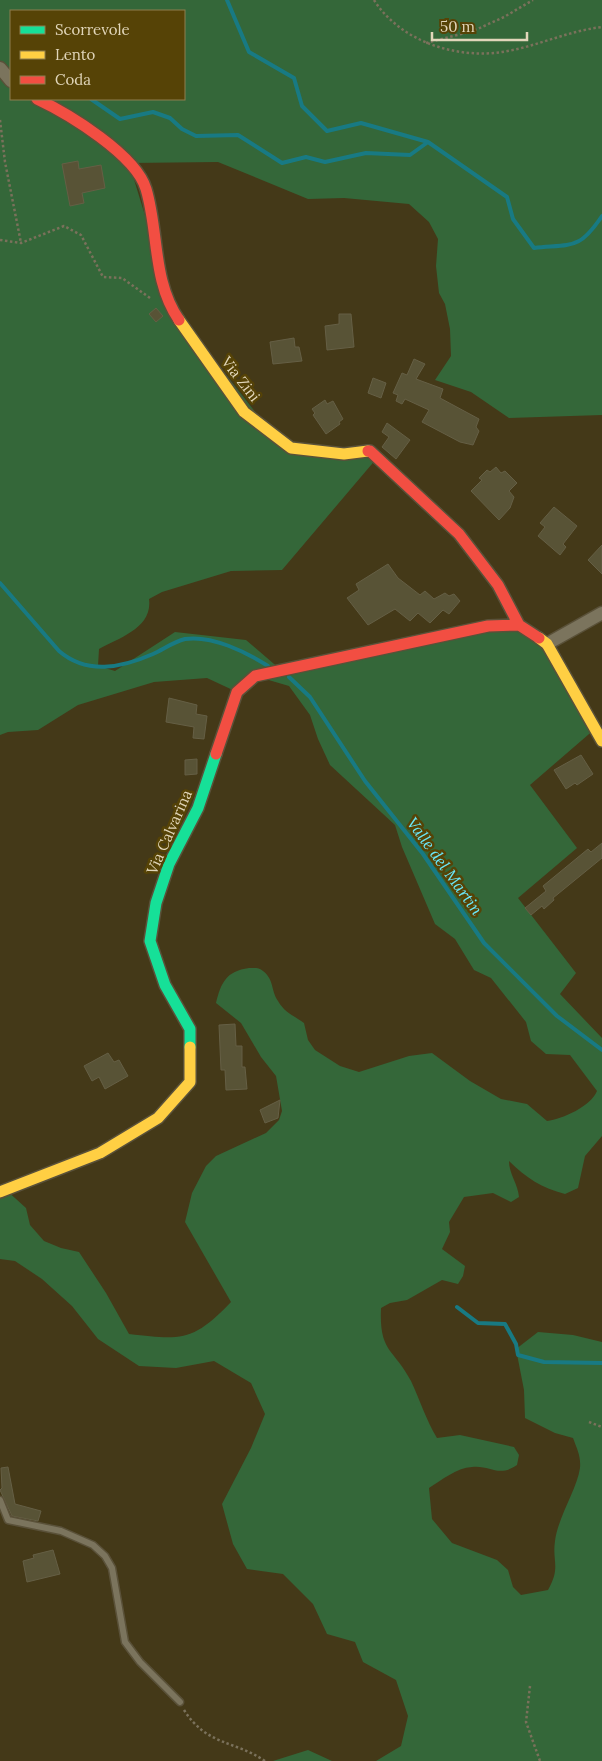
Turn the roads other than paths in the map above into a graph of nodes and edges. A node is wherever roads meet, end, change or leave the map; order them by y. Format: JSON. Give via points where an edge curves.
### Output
{"nodes":[{"id":1,"x":0,"y":68,"type":"edge"},
{"id":2,"x":10,"y":80,"type":"edge"},
{"id":3,"x":39,"y":100,"type":"edge"},
{"id":4,"x":602,"y":613,"type":"edge"},
{"id":5,"x":519,"y":624,"type":"junction"},
{"id":6,"x":547,"y":644,"type":"junction"},
{"id":7,"x":602,"y":741,"type":"edge"},
{"id":8,"x":0,"y":1192,"type":"edge"},
{"id":9,"x":0,"y":1500,"type":"edge"},
{"id":10,"x":180,"y":1702,"type":"road end"}],
"edges":[{"from":1,"to":2,"type":"street"},
{"from":3,"to":5,"type":"street","name":"Via Zini","via":[[67,112],[135,166],[146,188],[162,285],[176,315],[244,412],[291,448],[344,454],[370,451],[458,534],[498,585]]},
{"from":4,"to":6,"type":"street"},
{"from":5,"to":6,"type":"street"},
{"from":5,"to":8,"type":"street","name":"Via Calvarina","via":[[488,626],[255,676],[238,692],[198,808],[169,864],[156,903],[150,942],[165,985],[190,1029],[190,1082],[158,1118],[100,1153]]},
{"from":6,"to":7,"type":"street"},
{"from":9,"to":10,"type":"lane","via":[[8,1520],[61,1531],[93,1545],[105,1556],[112,1568],[126,1642],[140,1662]]}]}
